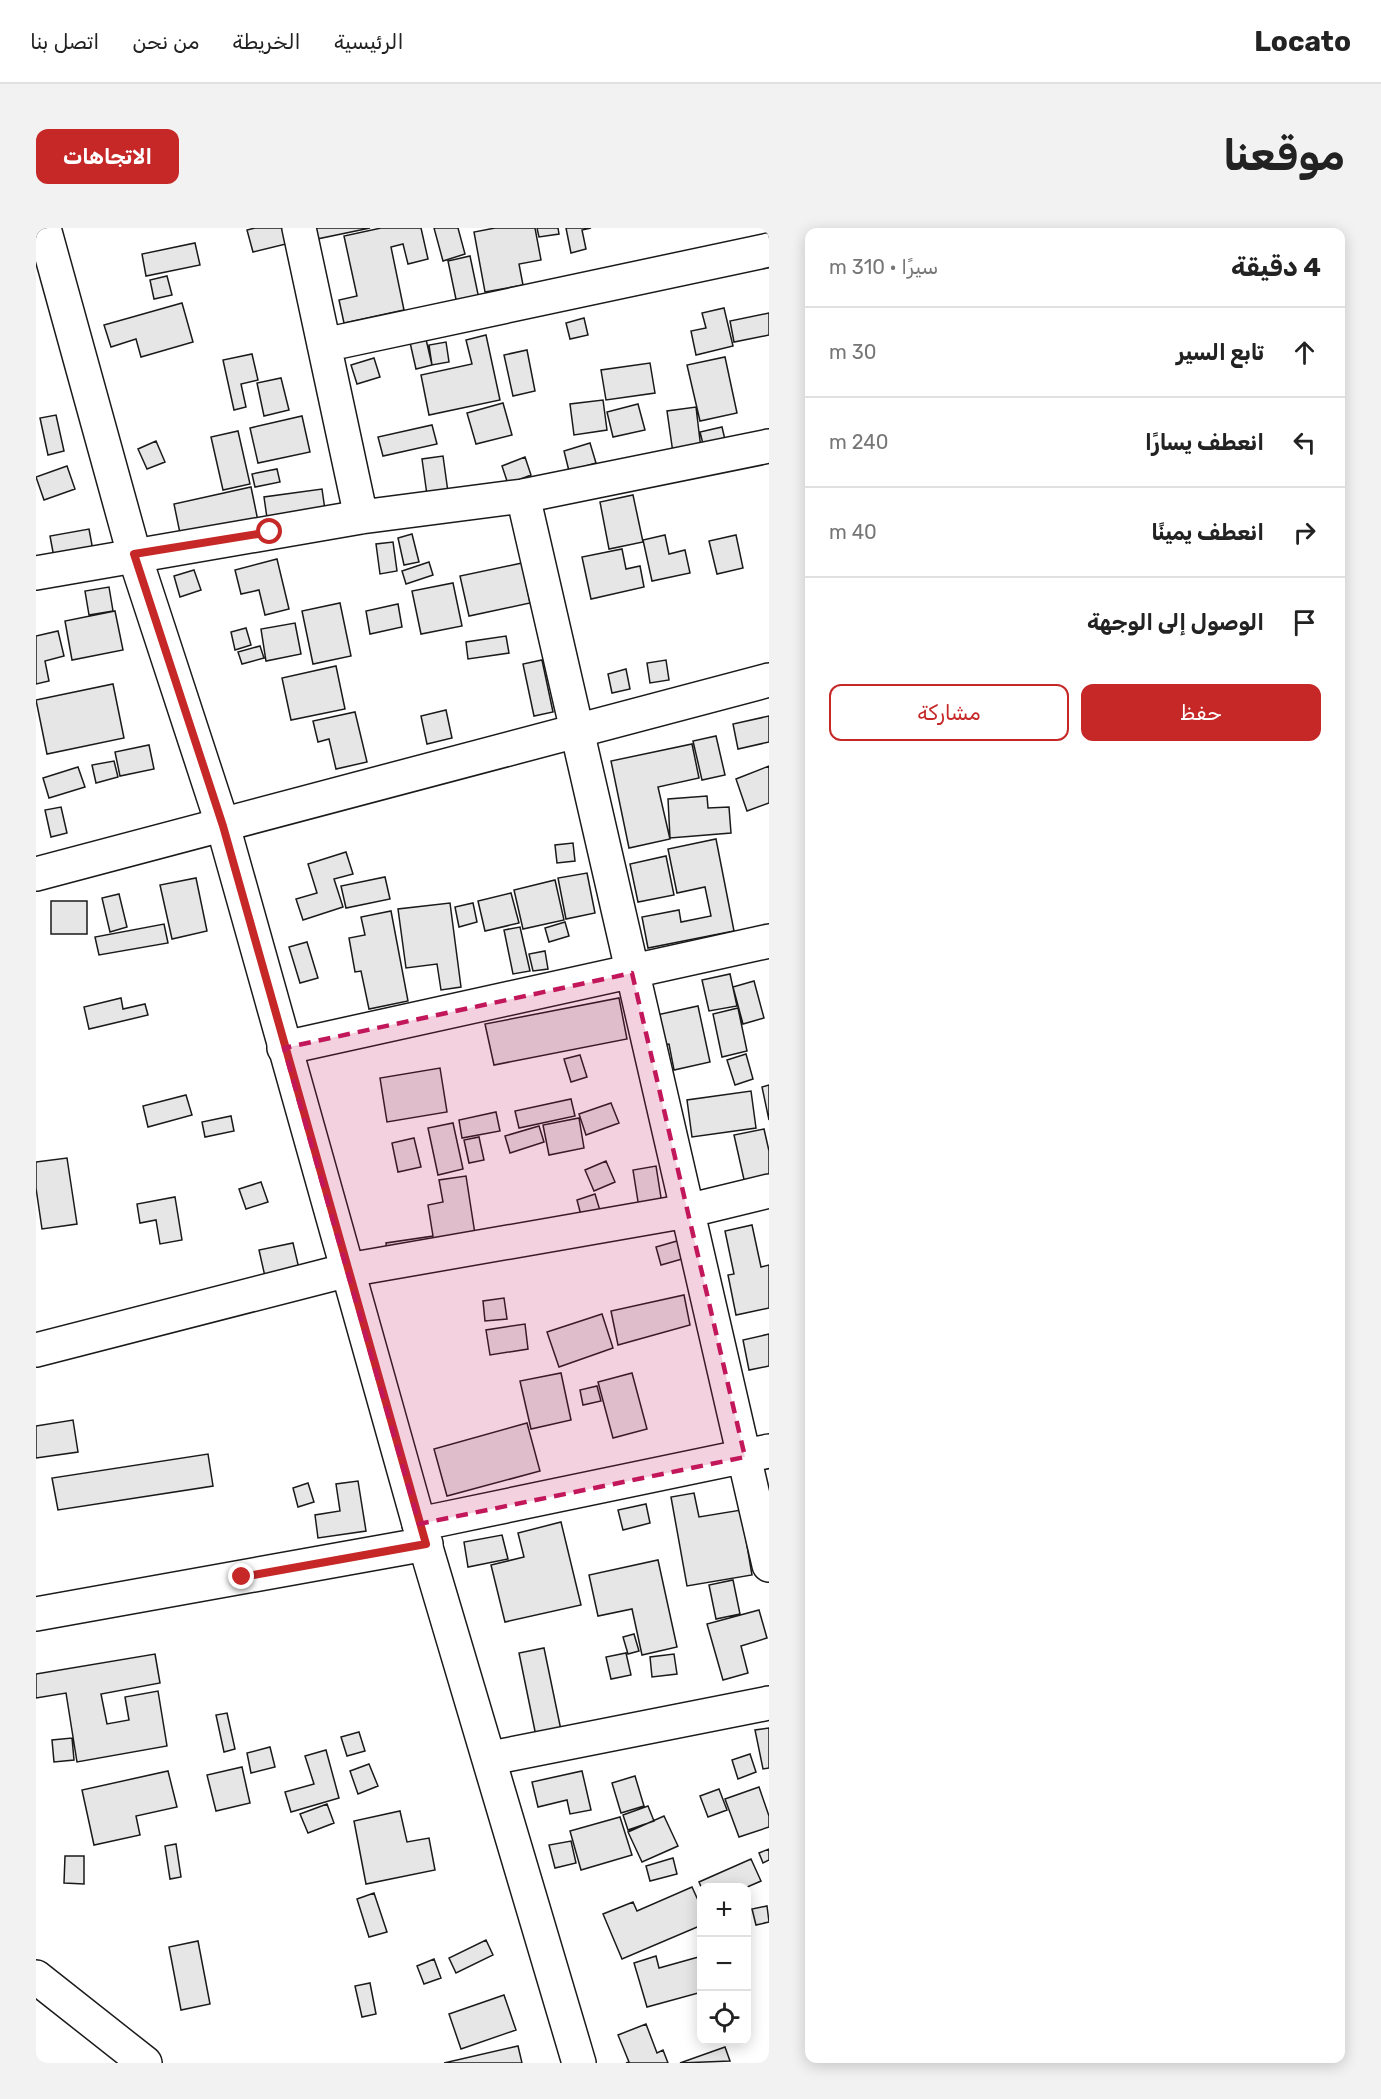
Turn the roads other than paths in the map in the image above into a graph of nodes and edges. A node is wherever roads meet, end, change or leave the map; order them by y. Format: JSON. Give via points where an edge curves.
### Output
{"nodes":[{"id":1,"x":44,"y":228,"type":"edge"},
{"id":2,"x":298,"y":228,"type":"edge"},
{"id":3,"x":769,"y":250,"type":"edge"},
{"id":4,"x":324,"y":345,"type":"junction"},
{"id":5,"x":769,"y":446,"type":"edge"},
{"id":6,"x":523,"y":496,"type":"junction"},
{"id":7,"x":361,"y":517,"type":"junction"},
{"id":8,"x":134,"y":554,"type":"junction"},
{"id":9,"x":36,"y":573,"type":"edge"},
{"id":10,"x":769,"y":680,"type":"edge"},
{"id":11,"x":576,"y":732,"type":"junction"},
{"id":12,"x":223,"y":826,"type":"junction"},
{"id":13,"x":36,"y":874,"type":"edge"},
{"id":14,"x":769,"y":941,"type":"edge"},
{"id":15,"x":633,"y":973,"type":"junction"},
{"id":16,"x":284,"y":1048,"type":"junction"},
{"id":17,"x":769,"y":1191,"type":"edge"},
{"id":18,"x":687,"y":1211,"type":"junction"},
{"id":19,"x":348,"y":1270,"type":"junction"},
{"id":20,"x":36,"y":1350,"type":"edge"},
{"id":21,"x":757,"y":1454,"type":"edge"},
{"id":22,"x":422,"y":1534,"type":"junction"},
{"id":23,"x":769,"y":1565,"type":"edge"},
{"id":24,"x":36,"y":1614,"type":"edge"},
{"id":25,"x":769,"y":1702,"type":"edge"},
{"id":26,"x":491,"y":1758,"type":"junction"},
{"id":27,"x":36,"y":1977,"type":"edge"},
{"id":28,"x":145,"y":2063,"type":"edge"},
{"id":29,"x":579,"y":2063,"type":"edge"}],
"edges":[{"from":1,"to":8,"type":"street"},
{"from":2,"to":4,"type":"street"},
{"from":3,"to":4,"type":"street"},
{"from":4,"to":7,"type":"street"},
{"from":5,"to":6,"type":"street"},
{"from":6,"to":7,"type":"street"},
{"from":6,"to":11,"type":"street"},
{"from":7,"to":8,"type":"street"},
{"from":8,"to":9,"type":"street"},
{"from":8,"to":12,"type":"street"},
{"from":10,"to":11,"type":"street"},
{"from":11,"to":12,"type":"street"},
{"from":11,"to":15,"type":"street"},
{"from":12,"to":13,"type":"street"},
{"from":12,"to":16,"type":"street"},
{"from":14,"to":15,"type":"street"},
{"from":15,"to":16,"type":"street"},
{"from":15,"to":18,"type":"street"},
{"from":16,"to":19,"type":"street"},
{"from":17,"to":18,"type":"street"},
{"from":18,"to":19,"type":"street"},
{"from":18,"to":21,"type":"street"},
{"from":19,"to":20,"type":"street"},
{"from":19,"to":22,"type":"street"},
{"from":21,"to":22,"type":"street"},
{"from":21,"to":23,"type":"street"},
{"from":22,"to":24,"type":"street"},
{"from":22,"to":26,"type":"street"},
{"from":25,"to":26,"type":"street"},
{"from":26,"to":29,"type":"street"},
{"from":27,"to":28,"type":"street"}]}
